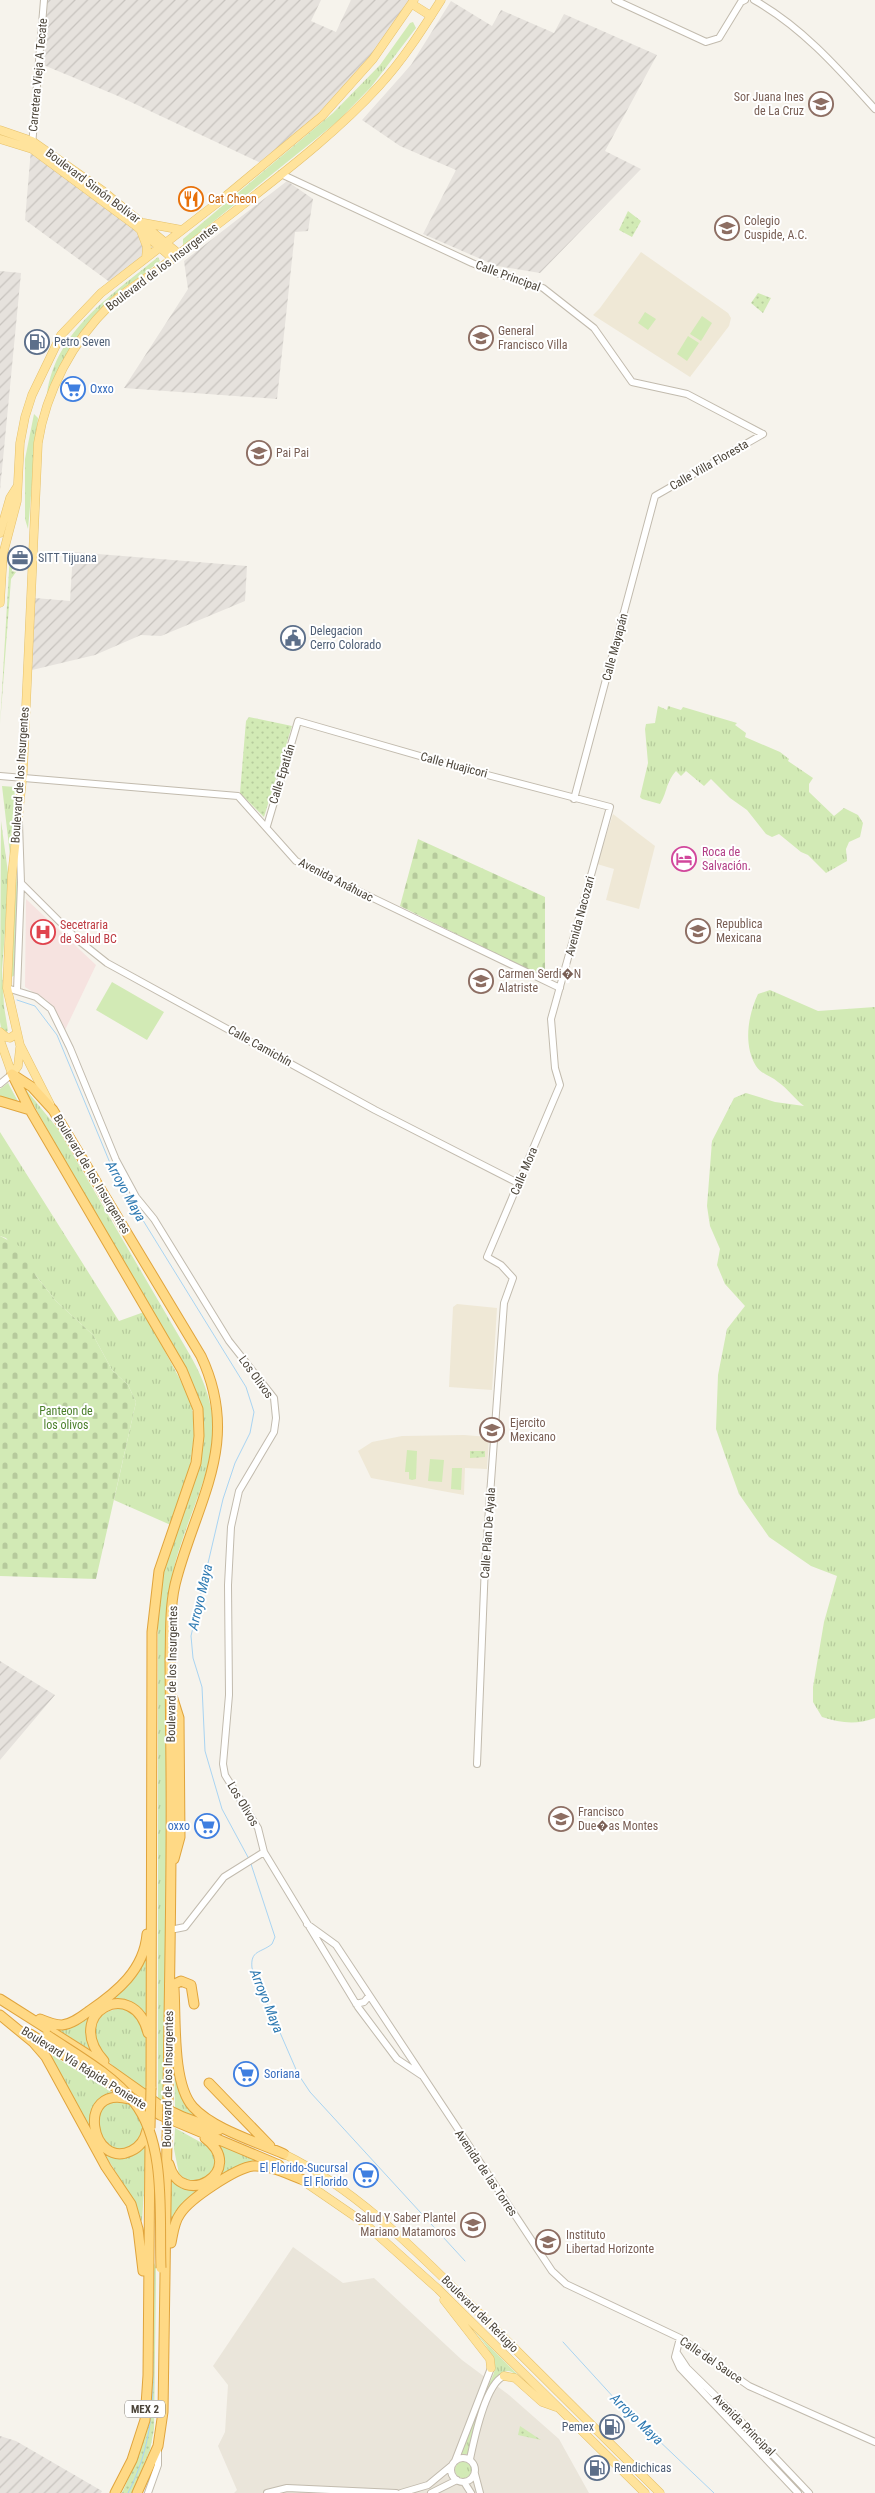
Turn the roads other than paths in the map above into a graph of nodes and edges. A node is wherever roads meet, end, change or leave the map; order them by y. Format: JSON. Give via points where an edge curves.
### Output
{"nodes":[{"id":1,"x":44,"y":0,"type":"edge"},
{"id":2,"x":441,"y":0,"type":"edge"},
{"id":3,"x":615,"y":0,"type":"edge"},
{"id":4,"x":745,"y":0,"type":"edge"},
{"id":5,"x":754,"y":0,"type":"edge"},
{"id":6,"x":413,"y":2,"type":"edge"},
{"id":7,"x":431,"y":16,"type":"junction"},
{"id":8,"x":875,"y":108,"type":"edge"},
{"id":9,"x":0,"y":130,"type":"edge"},
{"id":10,"x":0,"y":139,"type":"edge"},
{"id":11,"x":32,"y":141,"type":"junction"},
{"id":12,"x":32,"y":149,"type":"junction"},
{"id":13,"x":281,"y":174,"type":"junction"},
{"id":14,"x":142,"y":226,"type":"junction"},
{"id":15,"x":182,"y":230,"type":"junction"},
{"id":16,"x":164,"y":244,"type":"junction"},
{"id":17,"x":176,"y":256,"type":"junction"},
{"id":18,"x":146,"y":258,"type":"junction"},
{"id":19,"x":763,"y":434,"type":"joint"},
{"id":20,"x":19,"y":486,"type":"junction"},
{"id":21,"x":655,"y":496,"type":"joint"},
{"id":22,"x":0,"y":533,"type":"edge"},
{"id":23,"x":0,"y":603,"type":"edge"},
{"id":24,"x":298,"y":721,"type":"joint"},
{"id":25,"x":0,"y":776,"type":"edge"},
{"id":26,"x":22,"y":778,"type":"junction"},
{"id":27,"x":574,"y":799,"type":"junction"},
{"id":28,"x":610,"y":807,"type":"joint"},
{"id":29,"x":18,"y":813,"type":"junction"},
{"id":30,"x":267,"y":826,"type":"junction"},
{"id":31,"x":21,"y":883,"type":"junction"},
{"id":32,"x":7,"y":988,"type":"junction"},
{"id":33,"x":560,"y":988,"type":"junction"},
{"id":34,"x":17,"y":991,"type":"junction"},
{"id":35,"x":0,"y":1032,"type":"edge"},
{"id":36,"x":16,"y":1034,"type":"junction"},
{"id":37,"x":0,"y":1040,"type":"edge"},
{"id":38,"x":20,"y":1045,"type":"junction"},
{"id":39,"x":12,"y":1074,"type":"junction"},
{"id":40,"x":0,"y":1076,"type":"edge"},
{"id":41,"x":0,"y":1084,"type":"edge"},
{"id":42,"x":560,"y":1085,"type":"joint"},
{"id":43,"x":0,"y":1101,"type":"edge"},
{"id":44,"x":30,"y":1110,"type":"junction"},
{"id":45,"x":53,"y":1110,"type":"junction"},
{"id":46,"x":518,"y":1183,"type":"junction"},
{"id":47,"x":513,"y":1278,"type":"joint"},
{"id":48,"x":477,"y":1764,"type":"dead end"},
{"id":49,"x":264,"y":1852,"type":"junction"},
{"id":50,"x":172,"y":1867,"type":"junction"},
{"id":51,"x":152,"y":1874,"type":"junction"},
{"id":52,"x":306,"y":1923,"type":"junction"},
{"id":53,"x":175,"y":1929,"type":"junction"},
{"id":54,"x":173,"y":1985,"type":"junction"},
{"id":55,"x":369,"y":1996,"type":"junction"},
{"id":56,"x":2,"y":2002,"type":"edge"},
{"id":57,"x":194,"y":2004,"type":"dead end"},
{"id":58,"x":356,"y":2004,"type":"junction"},
{"id":59,"x":0,"y":2015,"type":"edge"},
{"id":60,"x":151,"y":2048,"type":"junction"},
{"id":61,"x":116,"y":2074,"type":"junction"},
{"id":62,"x":421,"y":2074,"type":"junction"},
{"id":63,"x":209,"y":2082,"type":"dead end"},
{"id":64,"x":146,"y":2106,"type":"junction"},
{"id":65,"x":197,"y":2132,"type":"junction"},
{"id":66,"x":148,"y":2135,"type":"junction"},
{"id":67,"x":260,"y":2144,"type":"junction"},
{"id":68,"x":271,"y":2149,"type":"junction"},
{"id":69,"x":167,"y":2150,"type":"junction"},
{"id":70,"x":284,"y":2154,"type":"joint"},
{"id":71,"x":279,"y":2165,"type":"joint"},
{"id":72,"x":301,"y":2179,"type":"junction"},
{"id":73,"x":552,"y":2271,"type":"joint"},
{"id":74,"x":164,"y":2272,"type":"junction"},
{"id":75,"x":438,"y":2289,"type":"junction"},
{"id":76,"x":148,"y":2319,"type":"junction"},
{"id":77,"x":680,"y":2338,"type":"junction"},
{"id":78,"x":677,"y":2355,"type":"junction"},
{"id":79,"x":491,"y":2368,"type":"joint"},
{"id":80,"x":504,"y":2376,"type":"joint"},
{"id":81,"x":560,"y":2409,"type":"junction"},
{"id":82,"x":875,"y":2442,"type":"edge"},
{"id":83,"x":158,"y":2446,"type":"junction"},
{"id":84,"x":470,"y":2459,"type":"junction"},
{"id":85,"x":453,"y":2463,"type":"junction"},
{"id":86,"x":475,"y":2474,"type":"junction"},
{"id":87,"x":457,"y":2480,"type":"junction"},
{"id":88,"x":464,"y":2482,"type":"junction"},
{"id":89,"x":116,"y":2493,"type":"edge"},
{"id":90,"x":137,"y":2493,"type":"edge"},
{"id":91,"x":148,"y":2493,"type":"edge"},
{"id":92,"x":267,"y":2493,"type":"edge"},
{"id":93,"x":396,"y":2493,"type":"edge"},
{"id":94,"x":401,"y":2493,"type":"edge"},
{"id":95,"x":431,"y":2493,"type":"edge"},
{"id":96,"x":471,"y":2493,"type":"edge"},
{"id":97,"x":480,"y":2493,"type":"edge"},
{"id":98,"x":646,"y":2493,"type":"edge"},
{"id":99,"x":660,"y":2493,"type":"edge"},
{"id":100,"x":798,"y":2493,"type":"edge"},
{"id":101,"x":809,"y":2493,"type":"edge"}],
"edges":[{"from":1,"to":11,"type":"street","name":"Carretera Vieja A Tecate"},
{"from":2,"to":7,"type":"main road","name":"Boulevard de los Insurgentes"},
{"from":3,"to":4,"type":"street","via":[[706,42],[719,38]]},
{"from":5,"to":8,"type":"street","via":[[829,58]]},
{"from":6,"to":7,"type":"main road"},
{"from":6,"to":15,"type":"main road","name":"Boulevard de los Insurgentes","via":[[373,59],[322,116]]},
{"from":7,"to":13,"type":"main road","name":"Boulevard de los Insurgentes","via":[[380,86]]},
{"from":9,"to":11,"type":"main road","name":"Boulevard Simón Bolívar"},
{"from":10,"to":12,"type":"main road","name":"Boulevard Simón Bolívar"},
{"from":11,"to":12,"type":"street","name":"Carretera Vieja A Tecate"},
{"from":11,"to":14,"type":"main road","name":"Boulevard Simón Bolívar"},
{"from":12,"to":14,"type":"main road","name":"Boulevard Simón Bolívar"},
{"from":13,"to":17,"type":"main road","name":"Boulevard de los Insurgentes"},
{"from":13,"to":19,"type":"street","name":"Calle Principal","via":[[465,260],[542,288],[594,328],[632,382],[687,394]]},
{"from":14,"to":15,"type":"main road"},
{"from":14,"to":16,"type":"main road","name":"Boulevard Simón Bolívar"},
{"from":14,"to":18,"type":"main road"},
{"from":15,"to":16,"type":"main road","name":"Boulevard de los Insurgentes"},
{"from":16,"to":17,"type":"main road","name":"Boulevard Simón Bolívar"},
{"from":16,"to":18,"type":"main road","name":"Boulevard de los Insurgentes"},
{"from":17,"to":26,"type":"main road","name":"Boulevard de los Insurgentes","via":[[111,303],[88,328],[63,369],[41,423]]},
{"from":18,"to":20,"type":"main road","name":"Boulevard de los Insurgentes","via":[[101,293],[62,335],[32,395],[20,443]]},
{"from":19,"to":21,"type":"street","name":"Calle Villa Floresta"},
{"from":20,"to":22,"type":"main road","via":[[10,498]]},
{"from":20,"to":23,"type":"main road","name":"Boulevard de los Insurgentes","via":[[3,554]]},
{"from":21,"to":27,"type":"street","name":"Calle Mayapán"},
{"from":24,"to":27,"type":"street","name":"Calle Huajicori"},
{"from":24,"to":30,"type":"street","name":"Calle Epatlán"},
{"from":25,"to":26,"type":"street","name":"Avenida Anáhuac"},
{"from":26,"to":29,"type":"main road","name":"Boulevard de los Insurgentes"},
{"from":26,"to":30,"type":"street","name":"Avenida Anáhuac","via":[[238,796]]},
{"from":27,"to":28,"type":"street","name":"Calle Huajicori"},
{"from":28,"to":33,"type":"street","name":"Avenida Nacozari"},
{"from":29,"to":31,"type":"street"},
{"from":29,"to":32,"type":"main road","name":"Boulevard de los Insurgentes"},
{"from":30,"to":33,"type":"street","name":"Avenida Anáhuac","via":[[296,861]]},
{"from":31,"to":34,"type":"street"},
{"from":31,"to":46,"type":"street","name":"Calle Camichín","via":[[78,940],[107,963],[376,1110]]},
{"from":32,"to":34,"type":"street","name":"Los Olivos"},
{"from":32,"to":36,"type":"main road","name":"Boulevard de los Insurgentes"},
{"from":33,"to":42,"type":"street","name":"Avenida Nacozari","via":[[551,1019]]},
{"from":34,"to":49,"type":"street","name":"Los Olivos","via":[[36,997],[50,1009],[70,1048],[116,1160],[136,1197],[154,1219],[230,1341],[274,1398],[274,1432],[239,1491],[231,1527],[229,1695],[223,1764],[225,1775],[258,1828]]},
{"from":35,"to":36,"type":"main road","via":[[6,1038]]},
{"from":36,"to":38,"type":"main road","name":"Boulevard de los Insurgentes"},
{"from":37,"to":39,"type":"main road","name":"Boulevard de los Insurgentes"},
{"from":38,"to":39,"type":"main road","via":[[18,1066]]},
{"from":38,"to":45,"type":"main road","name":"Boulevard de los Insurgentes"},
{"from":39,"to":40,"type":"street"},
{"from":39,"to":41,"type":"street"},
{"from":39,"to":44,"type":"highway","name":"Boulevard de los Insurgentes"},
{"from":39,"to":45,"type":"highway","via":[[32,1087]]},
{"from":42,"to":46,"type":"street","name":"Calle Mora"},
{"from":43,"to":44,"type":"highway"},
{"from":44,"to":51,"type":"highway","name":"Boulevard de los Insurgentes","via":[[182,1370],[198,1409],[196,1463],[164,1552],[156,1591],[152,1632]]},
{"from":45,"to":50,"type":"highway","name":"Boulevard de los Insurgentes","via":[[201,1356],[216,1394],[219,1424],[216,1449],[176,1579],[171,1621],[170,1691],[179,1718],[180,1837]]},
{"from":46,"to":47,"type":"street","name":"Calle Mora","via":[[487,1257]]},
{"from":47,"to":48,"type":"street","name":"Calle Plan De Ayala","via":[[504,1303],[485,1564]]},
{"from":49,"to":52,"type":"street","name":"Avenida de las Torres"},
{"from":49,"to":53,"type":"street","via":[[224,1877],[185,1927]]},
{"from":50,"to":53,"type":"highway"},
{"from":50,"to":69,"type":"highway","name":"Boulevard de los Insurgentes","bridge":true},
{"from":51,"to":56,"type":"highway","via":[[145,1949],[132,1974],[118,1990],[75,2020],[62,2024],[49,2023]]},
{"from":51,"to":60,"type":"highway","name":"Boulevard de los Insurgentes"},
{"from":52,"to":55,"type":"street","name":"Avenida de las Torres","via":[[336,1945]]},
{"from":52,"to":58,"type":"street","name":"Avenida de las Torres"},
{"from":53,"to":54,"type":"highway"},
{"from":54,"to":57,"type":"highway","via":[[181,1981],[191,1985]]},
{"from":54,"to":67,"type":"highway","via":[[179,2078],[188,2101],[210,2121]]},
{"from":55,"to":58,"type":"street"},
{"from":55,"to":62,"type":"street","name":"Avenida de las Torres"},
{"from":56,"to":61,"type":"highway"},
{"from":56,"to":74,"type":"highway","bridge":true,"via":[[116,2084],[134,2102],[145,2120],[156,2160]]},
{"from":58,"to":62,"type":"street","name":"Avenida de las Torres","via":[[395,2056]]},
{"from":59,"to":64,"type":"highway","name":"Boulevard Vía Rápida Poniente"},
{"from":59,"to":76,"type":"highway","via":[[34,2042],[46,2057],[106,2167],[131,2204],[142,2253]]},
{"from":60,"to":61,"type":"highway","via":[[144,2020],[136,2009],[119,2003],[102,2008],[92,2022],[90,2039],[95,2050]]},
{"from":60,"to":66,"type":"highway","name":"Boulevard de los Insurgentes","bridge":true},
{"from":61,"to":67,"type":"highway","via":[[183,2118]]},
{"from":62,"to":73,"type":"street","name":"Avenida de las Torres"},
{"from":63,"to":68,"type":"highway"},
{"from":64,"to":65,"type":"highway","name":"Boulevard Vía Rápida Poniente"},
{"from":64,"to":66,"type":"highway","via":[[124,2098],[112,2098],[100,2106],[94,2122],[102,2144],[115,2153],[133,2151]]},
{"from":65,"to":69,"type":"highway","via":[[214,2145],[220,2156],[217,2173],[206,2183],[191,2186],[178,2180],[170,2168]]},
{"from":65,"to":71,"type":"highway","name":"Boulevard Vía Rápida Poniente"},
{"from":66,"to":76,"type":"highway","name":"Boulevard de los Insurgentes"},
{"from":67,"to":68,"type":"highway"},
{"from":68,"to":70,"type":"highway"},
{"from":69,"to":74,"type":"highway","name":"Boulevard de los Insurgentes"},
{"from":70,"to":99,"type":"main road","name":"Boulevard del Refugio","via":[[319,2174],[367,2209],[440,2274]]},
{"from":71,"to":72,"type":"main road","name":"Boulevard del Refugio"},
{"from":72,"to":74,"type":"highway","via":[[268,2167],[248,2167],[191,2202],[176,2220]]},
{"from":72,"to":75,"type":"main road","name":"Boulevard del Refugio","via":[[363,2222]]},
{"from":73,"to":77,"type":"street","name":"Calle del Sauce","via":[[566,2284]]},
{"from":74,"to":83,"type":"highway","number":"MEX 2","via":[[163,2412]]},
{"from":75,"to":79,"type":"main road","via":[[490,2359]]},
{"from":75,"to":81,"type":"main road","name":"Boulevard del Refugio"},
{"from":76,"to":89,"type":"highway","name":"Boulevard de los Insurgentes","number":"MEX 2","via":[[144,2420],[132,2460]]},
{"from":77,"to":78,"type":"street"},
{"from":77,"to":82,"type":"street","name":"Calle del Sauce","via":[[749,2386]]},
{"from":78,"to":100,"type":"street","name":"Avenida Principal","via":[[676,2363],[696,2386]]},
{"from":78,"to":101,"type":"street","name":"Avenida Principal","via":[[699,2382]]},
{"from":79,"to":85,"type":"street"},
{"from":80,"to":81,"type":"main road","via":[[515,2378],[542,2402]]},
{"from":80,"to":84,"type":"street","via":[[498,2378],[486,2401]]},
{"from":81,"to":98,"type":"main road","name":"Boulevard del Refugio"},
{"from":83,"to":90,"type":"highway","number":"MEX 2"},
{"from":83,"to":91,"type":"street","via":[[158,2465]]},
{"from":84,"to":85,"type":"street","via":[[461,2458]]},
{"from":84,"to":86,"type":"street","via":[[475,2466]]},
{"from":85,"to":87,"type":"street","via":[[452,2474]]},
{"from":85,"to":94,"type":"street","via":[[428,2485]]},
{"from":86,"to":88,"type":"street"},
{"from":86,"to":97,"type":"street"},
{"from":87,"to":88,"type":"street"},
{"from":87,"to":95,"type":"street"},
{"from":88,"to":96,"type":"street"},
{"from":92,"to":93,"type":"street","via":[[286,2488]]}]}
